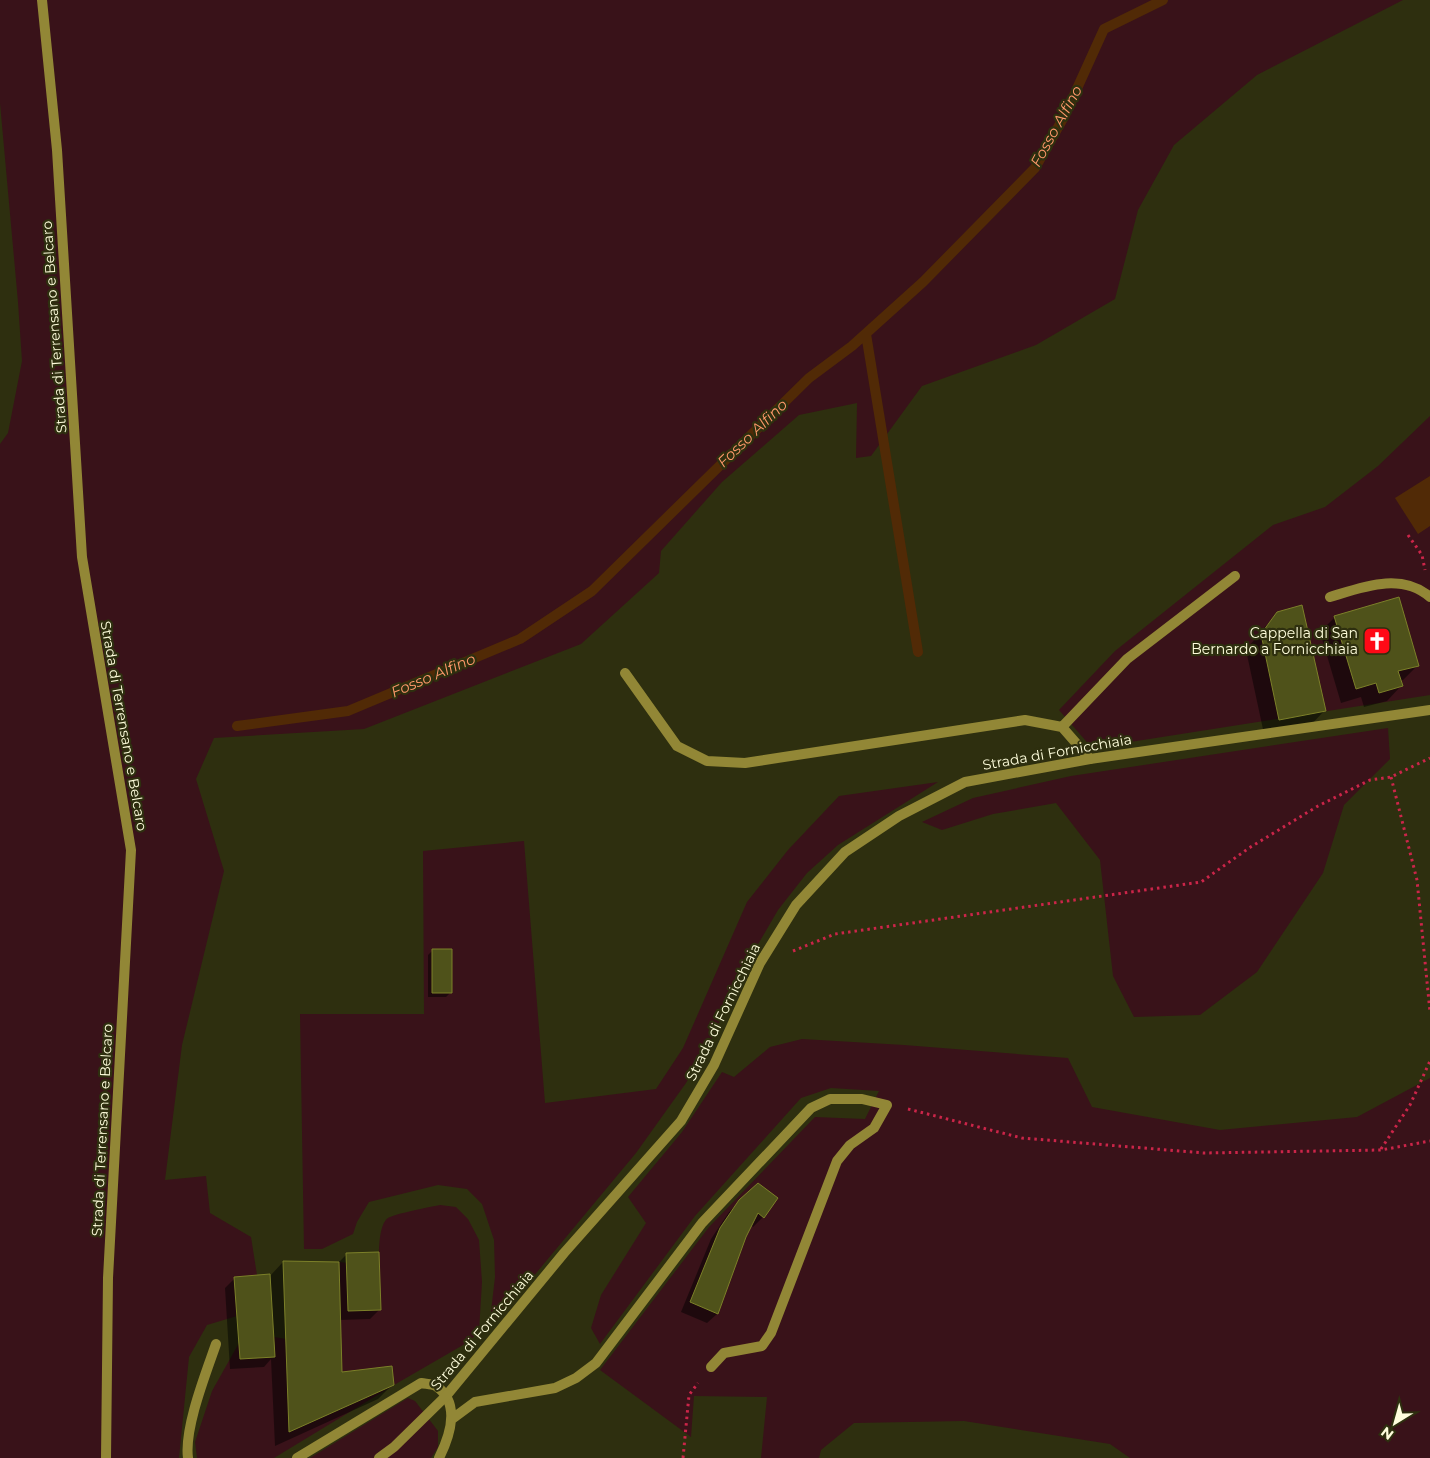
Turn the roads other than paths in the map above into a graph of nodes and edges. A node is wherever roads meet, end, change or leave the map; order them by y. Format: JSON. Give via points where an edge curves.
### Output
{"nodes":[{"id":1,"x":42,"y":0,"type":"edge"},
{"id":2,"x":1235,"y":576,"type":"dead end"},
{"id":3,"x":1330,"y":597,"type":"dead end"},
{"id":4,"x":1430,"y":597,"type":"edge"},
{"id":5,"x":625,"y":673,"type":"dead end"},
{"id":6,"x":1430,"y":710,"type":"edge"},
{"id":7,"x":1062,"y":727,"type":"junction"},
{"id":8,"x":1090,"y":759,"type":"junction"},
{"id":9,"x":216,"y":1344,"type":"dead end"},
{"id":10,"x":711,"y":1367,"type":"road end"},
{"id":11,"x":446,"y":1396,"type":"junction"},
{"id":12,"x":452,"y":1419,"type":"junction"},
{"id":13,"x":106,"y":1458,"type":"edge"},
{"id":14,"x":188,"y":1458,"type":"edge"},
{"id":15,"x":297,"y":1458,"type":"edge"},
{"id":16,"x":379,"y":1458,"type":"edge"},
{"id":17,"x":439,"y":1458,"type":"edge"}],
"edges":[{"from":1,"to":13,"type":"street","name":"Strada di Terrensano e Belcaro","via":[[57,150],[82,557],[131,850],[108,1278]]},
{"from":2,"to":7,"type":"street","via":[[1127,659]]},
{"from":3,"to":4,"type":"street","via":[[1370,585],[1404,584]]},
{"from":5,"to":7,"type":"street","via":[[677,746],[707,761],[744,763],[1025,720]]},
{"from":6,"to":8,"type":"street","name":"Strada di Fornicchiaia"},
{"from":7,"to":8,"type":"street"},
{"from":8,"to":11,"type":"street","name":"Strada di Fornicchiaia","via":[[965,782],[899,816],[845,852],[796,905],[760,964],[714,1065],[681,1121],[564,1253]]},
{"from":9,"to":14,"type":"street","via":[[190,1428]]},
{"from":10,"to":12,"type":"street","via":[[724,1353],[762,1346],[771,1333],[837,1161],[850,1145],[874,1128],[887,1105],[830,1099],[811,1108],[702,1223],[596,1363],[555,1388],[475,1402]]},
{"from":11,"to":12,"type":"street"},
{"from":11,"to":15,"type":"street","via":[[435,1385],[421,1383]]},
{"from":11,"to":16,"type":"street","name":"Strada di Fornicchiaia"},
{"from":12,"to":17,"type":"street","via":[[447,1442]]}]}
